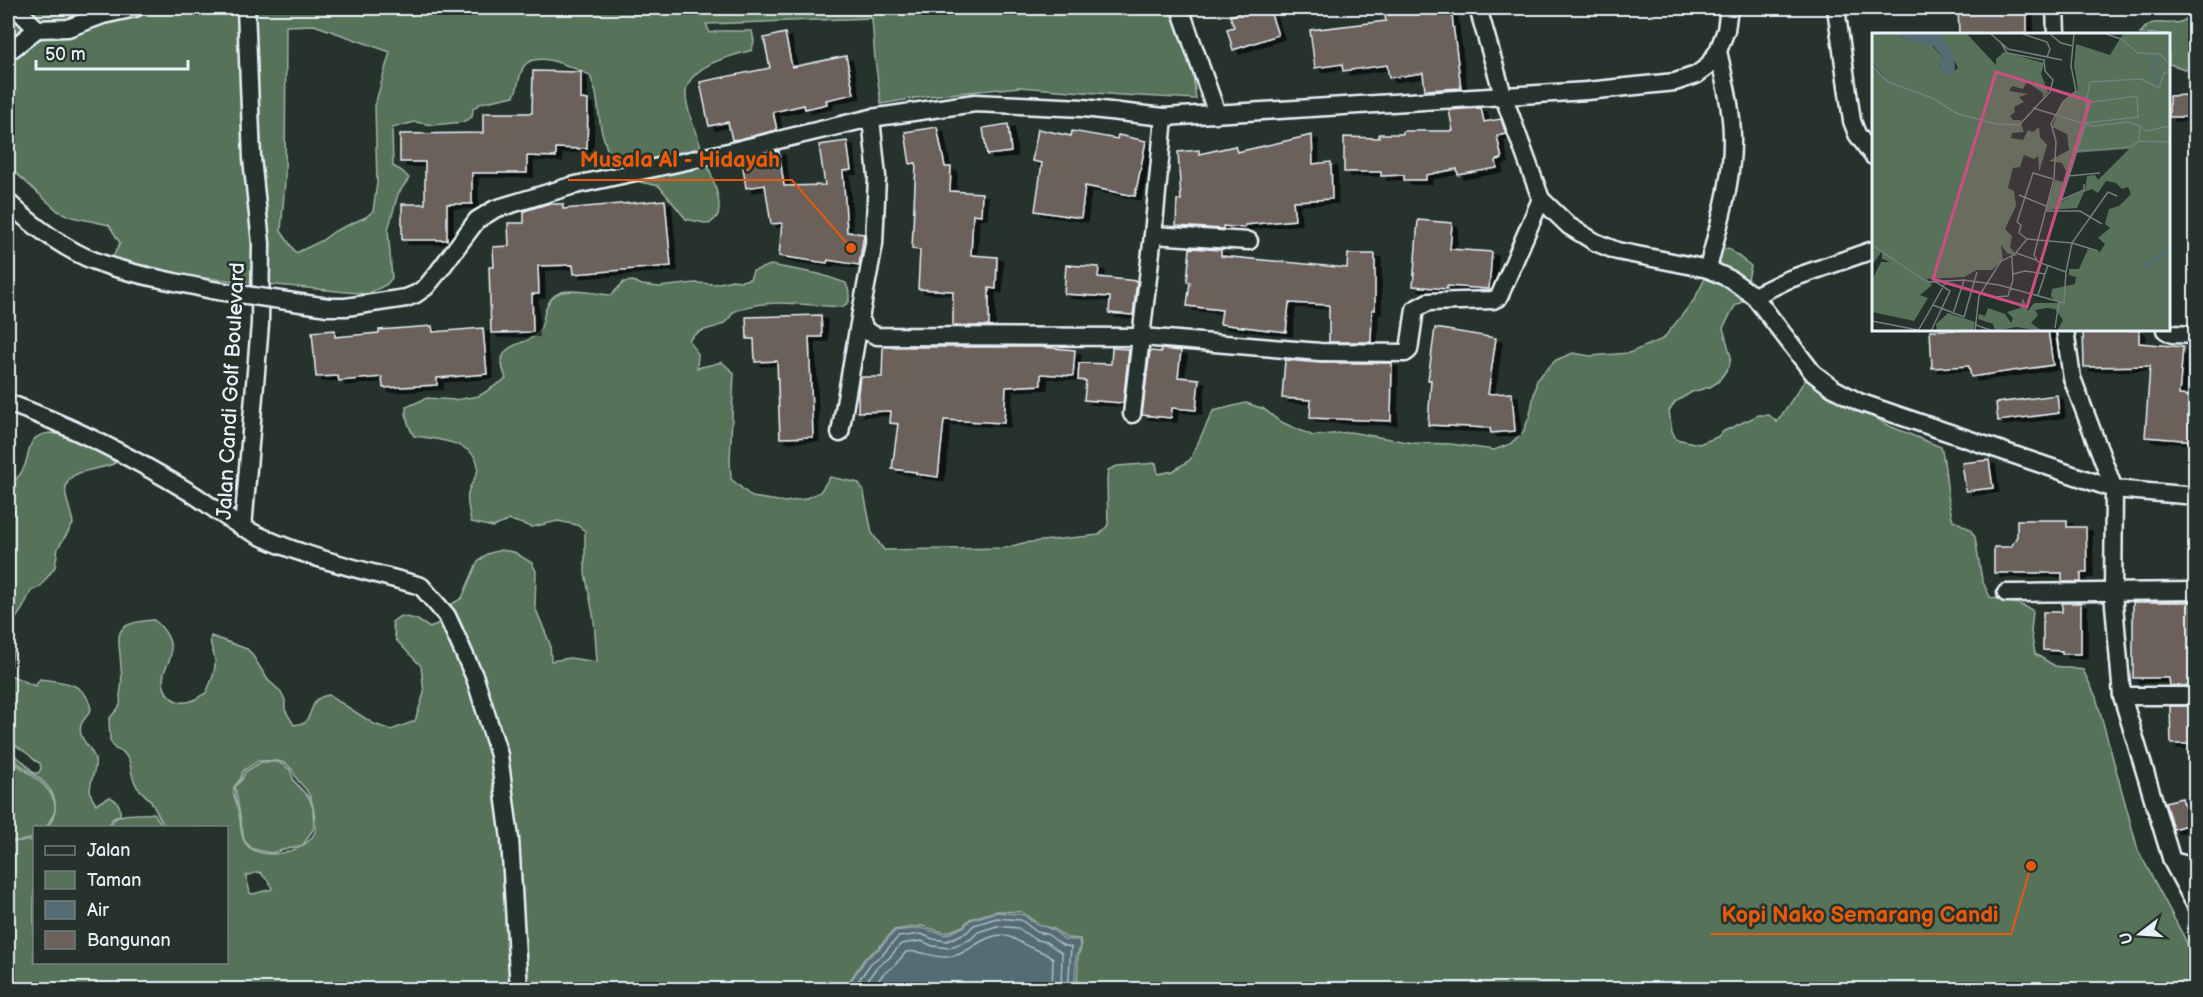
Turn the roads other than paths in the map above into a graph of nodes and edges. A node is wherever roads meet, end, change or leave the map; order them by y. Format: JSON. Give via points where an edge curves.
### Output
{"nodes":[{"id":1,"x":16,"y":8,"type":"edge"},
{"id":2,"x":135,"y":8,"type":"edge"},
{"id":3,"x":246,"y":8,"type":"edge"},
{"id":4,"x":1180,"y":8,"type":"edge"},
{"id":5,"x":1478,"y":8,"type":"edge"},
{"id":6,"x":1730,"y":8,"type":"edge"},
{"id":7,"x":1836,"y":8,"type":"edge"},
{"id":8,"x":2055,"y":8,"type":"edge"},
{"id":9,"x":37,"y":29,"type":"junction"},
{"id":10,"x":2056,"y":33,"type":"edge"},
{"id":11,"x":8,"y":49,"type":"edge"},
{"id":12,"x":1718,"y":51,"type":"junction"},
{"id":13,"x":1503,"y":95,"type":"junction"},
{"id":14,"x":1217,"y":114,"type":"junction"},
{"id":15,"x":1164,"y":117,"type":"junction"},
{"id":16,"x":871,"y":118,"type":"junction"},
{"id":17,"x":1872,"y":155,"type":"edge"},
{"id":18,"x":1541,"y":199,"type":"junction"},
{"id":19,"x":8,"y":202,"type":"edge"},
{"id":20,"x":1153,"y":235,"type":"junction"},
{"id":21,"x":1249,"y":241,"type":"dead end"},
{"id":22,"x":1872,"y":250,"type":"edge"},
{"id":23,"x":1708,"y":268,"type":"junction"},
{"id":24,"x":1754,"y":296,"type":"junction"},
{"id":25,"x":860,"y":318,"type":"junction"},
{"id":26,"x":2065,"y":332,"type":"edge"},
{"id":27,"x":2168,"y":332,"type":"edge"},
{"id":28,"x":2196,"y":335,"type":"edge"},
{"id":29,"x":1142,"y":337,"type":"junction"},
{"id":30,"x":8,"y":403,"type":"edge"},
{"id":31,"x":1132,"y":414,"type":"dead end"},
{"id":32,"x":840,"y":433,"type":"dead end"},
{"id":33,"x":2114,"y":489,"type":"junction"},
{"id":34,"x":2196,"y":496,"type":"edge"},
{"id":35,"x":243,"y":528,"type":"junction"},
{"id":36,"x":2196,"y":591,"type":"edge"},
{"id":37,"x":2006,"y":593,"type":"dead end"},
{"id":38,"x":2113,"y":593,"type":"junction"},
{"id":39,"x":2122,"y":696,"type":"junction"},
{"id":40,"x":2196,"y":696,"type":"edge"},
{"id":41,"x":2172,"y":861,"type":"junction"},
{"id":42,"x":2196,"y":867,"type":"edge"},
{"id":43,"x":2196,"y":906,"type":"edge"},
{"id":44,"x":519,"y":990,"type":"edge"}],
"edges":[{"from":1,"to":9,"type":"street"},
{"from":2,"to":9,"type":"street","via":[[68,28]]},
{"from":3,"to":35,"type":"street","name":"Jalan Candi Golf Boulevard","via":[[252,158],[261,243],[260,324]]},
{"from":4,"to":14,"type":"street"},
{"from":5,"to":13,"type":"street"},
{"from":6,"to":12,"type":"street"},
{"from":7,"to":17,"type":"street","via":[[1852,121]]},
{"from":8,"to":10,"type":"street"},
{"from":9,"to":11,"type":"street"},
{"from":12,"to":13,"type":"street","via":[[1696,75],[1675,82]]},
{"from":12,"to":23,"type":"street","via":[[1732,137],[1729,177]]},
{"from":13,"to":14,"type":"street"},
{"from":13,"to":18,"type":"street"},
{"from":14,"to":15,"type":"street"},
{"from":15,"to":16,"type":"street","via":[[975,103]]},
{"from":15,"to":20,"type":"street"},
{"from":16,"to":19,"type":"street","bridge":true,"via":[[572,186],[495,209],[477,220],[439,272],[416,294],[346,307],[212,290],[117,268],[70,249]]},
{"from":16,"to":25,"type":"street","via":[[877,177],[874,244]]},
{"from":18,"to":23,"type":"street","via":[[1569,226],[1595,242],[1617,251]]},
{"from":18,"to":29,"type":"street","via":[[1499,297],[1418,306],[1409,350],[1405,353],[1320,352]]},
{"from":20,"to":21,"type":"street"},
{"from":20,"to":29,"type":"street"},
{"from":22,"to":24,"type":"street","via":[[1787,280]]},
{"from":23,"to":24,"type":"street"},
{"from":24,"to":33,"type":"street","via":[[1813,373],[1859,402]]},
{"from":25,"to":29,"type":"street","via":[[866,331],[877,336]]},
{"from":25,"to":32,"type":"street"},
{"from":26,"to":33,"type":"street","via":[[2072,378]]},
{"from":27,"to":28,"type":"street"},
{"from":29,"to":31,"type":"street"},
{"from":30,"to":35,"type":"street","via":[[62,423],[126,456]]},
{"from":33,"to":34,"type":"street"},
{"from":33,"to":38,"type":"street"},
{"from":35,"to":44,"type":"street","name":"Jalan Candi Golf Boulevard","via":[[273,543],[421,586],[447,616],[475,678],[500,755],[510,839]]},
{"from":36,"to":38,"type":"street"},
{"from":37,"to":38,"type":"street"},
{"from":38,"to":39,"type":"street"},
{"from":39,"to":40,"type":"street"},
{"from":39,"to":41,"type":"street"},
{"from":41,"to":42,"type":"street"},
{"from":41,"to":43,"type":"street"}]}
